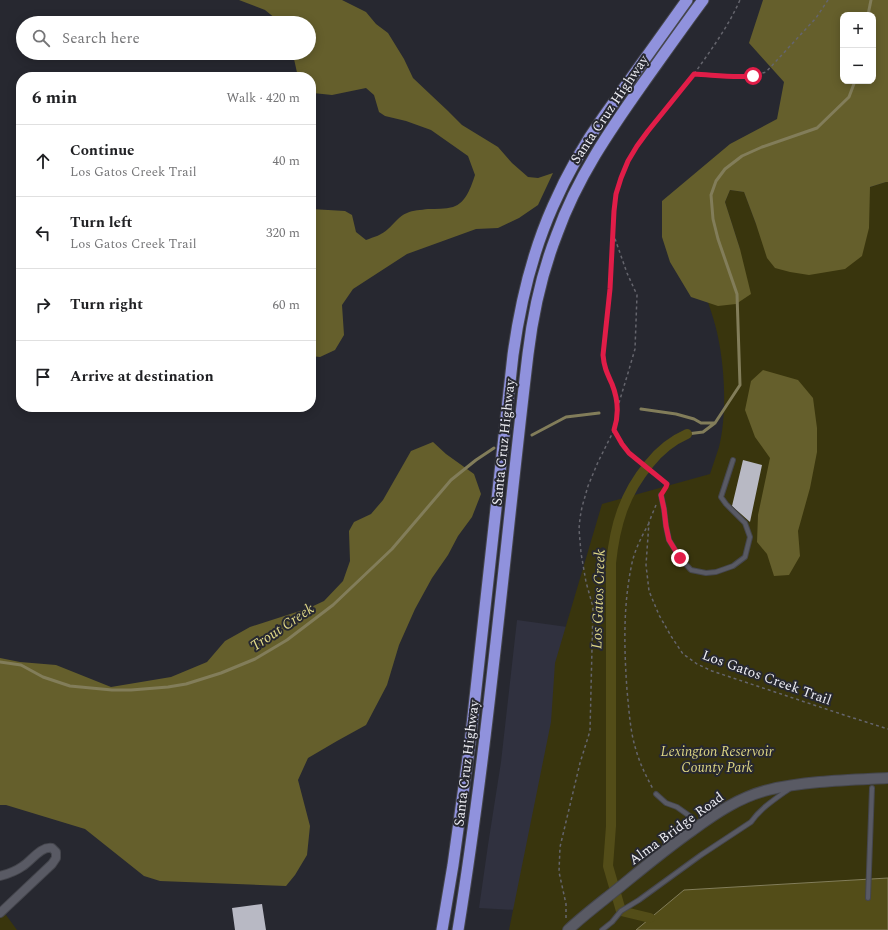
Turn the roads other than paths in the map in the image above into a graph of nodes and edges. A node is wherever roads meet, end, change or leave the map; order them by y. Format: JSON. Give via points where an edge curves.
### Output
{"nodes":[{"id":1,"x":687,"y":0,"type":"edge"},
{"id":2,"x":703,"y":0,"type":"edge"},
{"id":3,"x":733,"y":460,"type":"dead end"},
{"id":4,"x":661,"y":495,"type":"road end"},
{"id":5,"x":888,"y":778,"type":"edge"},
{"id":6,"x":795,"y":786,"type":"junction"},
{"id":7,"x":872,"y":788,"type":"dead end"},
{"id":8,"x":656,"y":794,"type":"road end"},
{"id":9,"x":698,"y":826,"type":"junction"},
{"id":10,"x":0,"y":876,"type":"edge"},
{"id":11,"x":868,"y":898,"type":"dead end"},
{"id":12,"x":0,"y":913,"type":"edge"},
{"id":13,"x":568,"y":926,"type":"edge"},
{"id":14,"x":442,"y":930,"type":"edge"},
{"id":15,"x":458,"y":930,"type":"edge"},
{"id":16,"x":602,"y":930,"type":"edge"}],
"edges":[{"from":1,"to":14,"type":"highway","name":"Santa Cruz Highway","via":[[592,133],[571,168],[545,224],[525,288],[513,355],[470,743]]},
{"from":2,"to":15,"type":"highway","name":"Santa Cruz Highway","via":[[593,157],[565,213],[540,286],[528,354],[484,752]]},
{"from":3,"to":4,"type":"lane","via":[[721,497],[745,523],[750,537],[745,557],[733,566],[706,574],[691,570],[669,540]]},
{"from":5,"to":6,"type":"street","name":"Alma Bridge Road"},
{"from":6,"to":9,"type":"street","name":"Alma Bridge Road","via":[[766,790],[750,796],[732,804]]},
{"from":6,"to":16,"type":"lane","via":[[770,802],[751,822],[621,911]]},
{"from":7,"to":11,"type":"lane"},
{"from":8,"to":9,"type":"lane","via":[[666,803],[691,817]]},
{"from":9,"to":13,"type":"street","name":"Alma Bridge Road"},
{"from":10,"to":12,"type":"street","via":[[23,866],[45,848],[52,848],[56,852],[52,864]]}]}
